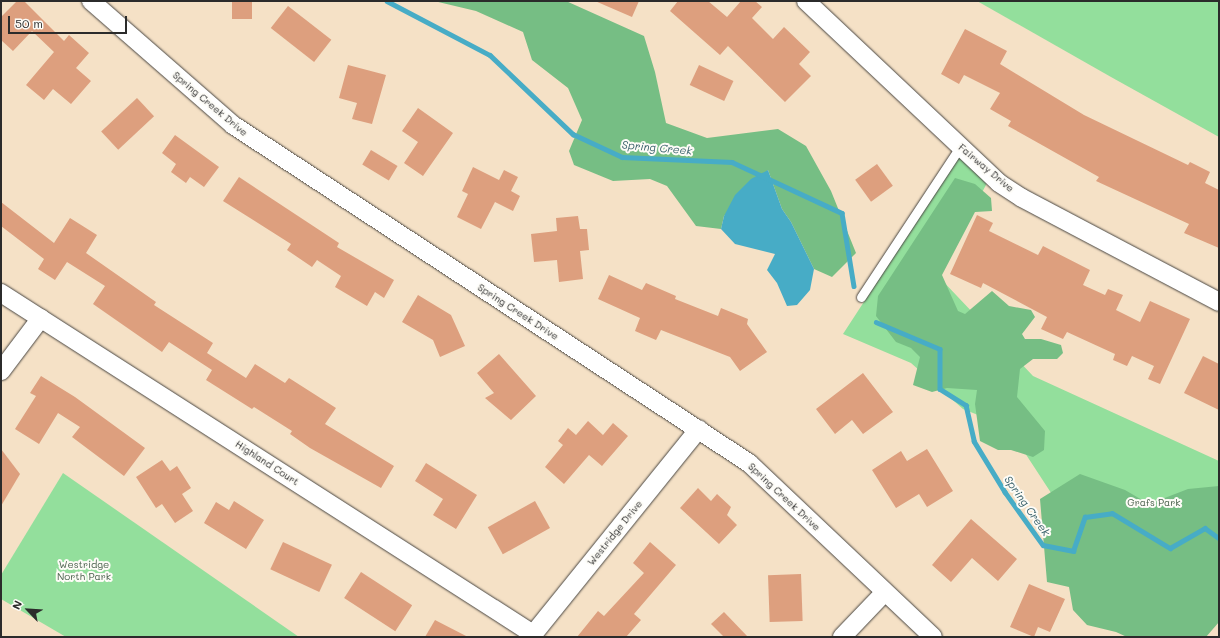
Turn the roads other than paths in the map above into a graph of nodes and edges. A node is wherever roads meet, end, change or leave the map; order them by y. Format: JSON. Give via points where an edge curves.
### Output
{"nodes":[{"id":1,"x":91,"y":1,"type":"edge"},
{"id":2,"x":806,"y":1,"type":"edge"},
{"id":3,"x":960,"y":147,"type":"junction"},
{"id":4,"x":1,"y":293,"type":"edge"},
{"id":5,"x":861,"y":297,"type":"dead end"},
{"id":6,"x":1219,"y":302,"type":"edge"},
{"id":7,"x":41,"y":318,"type":"junction"},
{"id":8,"x":1,"y":371,"type":"edge"},
{"id":9,"x":700,"y":429,"type":"junction"},
{"id":10,"x":884,"y":593,"type":"junction"},
{"id":11,"x":532,"y":635,"type":"edge"},
{"id":12,"x":842,"y":637,"type":"edge"},
{"id":13,"x":933,"y":637,"type":"edge"}],
"edges":[{"from":1,"to":9,"type":"street","name":"Spring Creek Drive","via":[[233,125]]},
{"from":2,"to":3,"type":"street","name":"Fairway Drive"},
{"from":3,"to":5,"type":"lane"},
{"from":3,"to":6,"type":"street","name":"Fairway Drive","via":[[999,183],[1022,198]]},
{"from":4,"to":7,"type":"street","name":"Highland Court"},
{"from":7,"to":8,"type":"street"},
{"from":7,"to":11,"type":"street","name":"Highland Court"},
{"from":9,"to":10,"type":"street","name":"Spring Creek Drive","via":[[749,463]]},
{"from":9,"to":11,"type":"street","name":"Westridge Drive"},
{"from":10,"to":12,"type":"street"},
{"from":10,"to":13,"type":"street","name":"Spring Creek Drive"}]}
